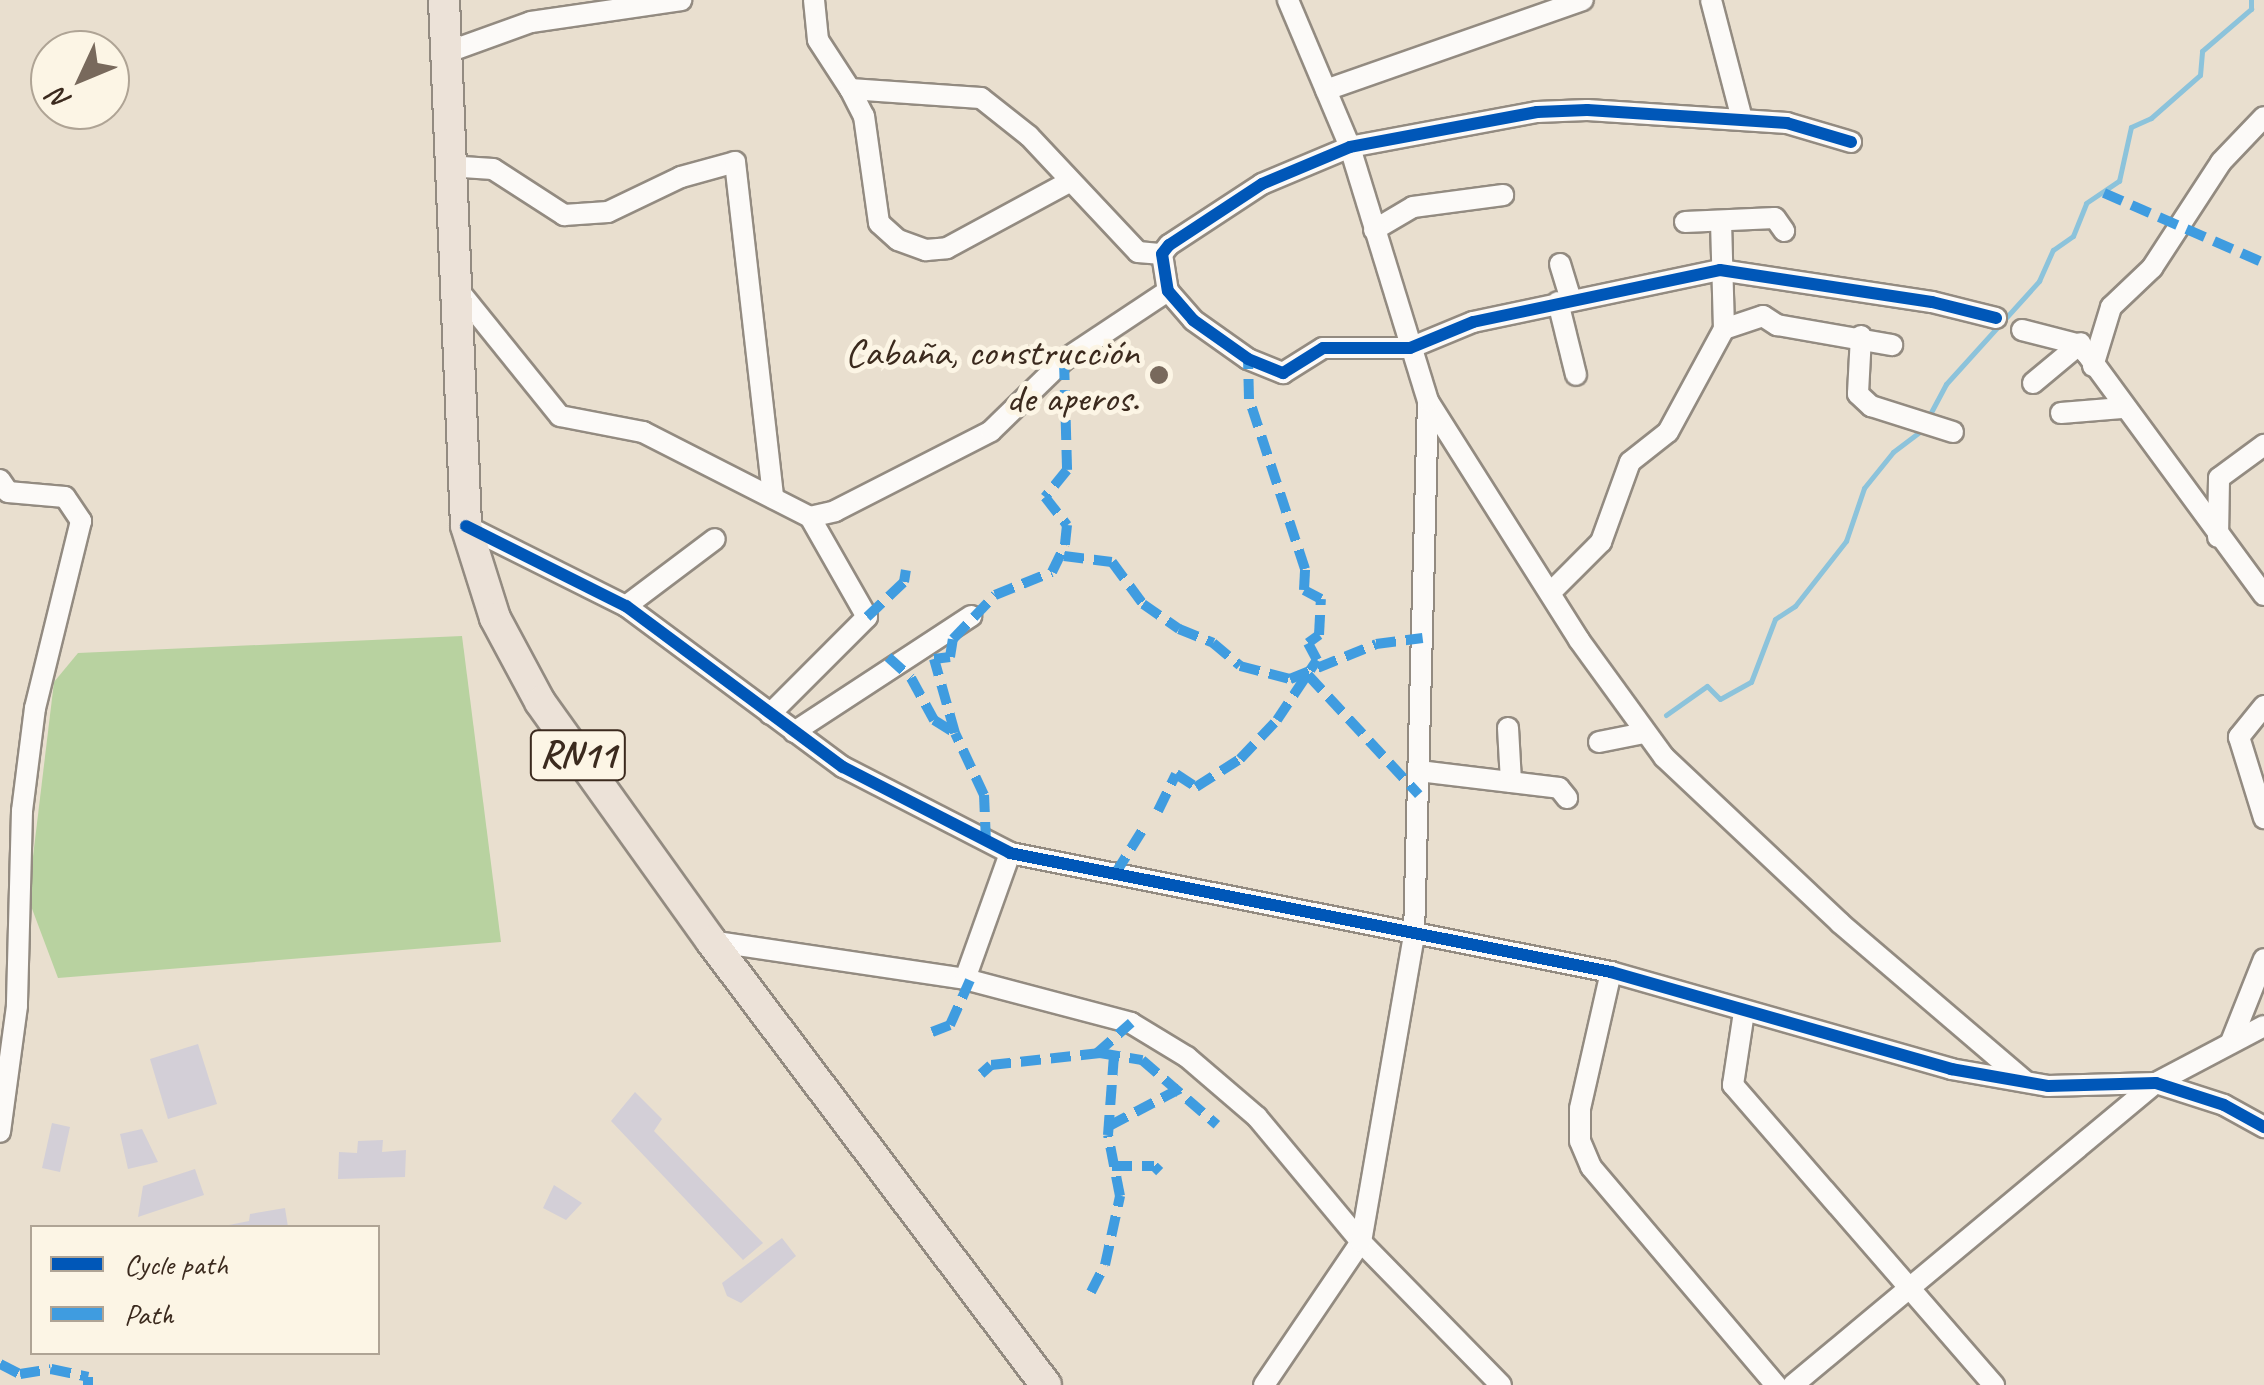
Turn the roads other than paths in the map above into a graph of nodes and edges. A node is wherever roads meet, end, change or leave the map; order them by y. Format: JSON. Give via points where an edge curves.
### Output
{"nodes":[{"id":1,"x":444,"y":0,"type":"edge"},
{"id":2,"x":681,"y":0,"type":"edge"},
{"id":3,"x":814,"y":0,"type":"edge"},
{"id":4,"x":1288,"y":0,"type":"edge"},
{"id":5,"x":1583,"y":0,"type":"edge"},
{"id":6,"x":1711,"y":0,"type":"edge"},
{"id":7,"x":445,"y":53,"type":"junction"},
{"id":8,"x":850,"y":89,"type":"junction"},
{"id":9,"x":1326,"y":90,"type":"junction"},
{"id":10,"x":2260,"y":113,"type":"edge"},
{"id":11,"x":1742,"y":119,"type":"junction"},
{"id":12,"x":1852,"y":142,"type":"dead end"},
{"id":13,"x":1350,"y":146,"type":"junction"},
{"id":14,"x":447,"y":166,"type":"junction"},
{"id":15,"x":1068,"y":182,"type":"junction"},
{"id":16,"x":1502,"y":195,"type":"dead end"},
{"id":17,"x":1721,"y":221,"type":"junction"},
{"id":18,"x":1686,"y":222,"type":"dead end"},
{"id":19,"x":1374,"y":230,"type":"junction"},
{"id":20,"x":1784,"y":231,"type":"dead end"},
{"id":21,"x":1162,"y":254,"type":"junction"},
{"id":22,"x":1560,"y":264,"type":"dead end"},
{"id":23,"x":1720,"y":270,"type":"junction"},
{"id":24,"x":454,"y":284,"type":"junction"},
{"id":25,"x":1168,"y":291,"type":"junction"},
{"id":26,"x":1564,"y":301,"type":"junction"},
{"id":27,"x":1996,"y":318,"type":"dead end"},
{"id":28,"x":1724,"y":329,"type":"junction"},
{"id":29,"x":2022,"y":330,"type":"dead end"},
{"id":30,"x":2102,"y":334,"type":"junction"},
{"id":31,"x":1860,"y":336,"type":"junction"},
{"id":32,"x":2077,"y":344,"type":"junction"},
{"id":33,"x":1892,"y":345,"type":"dead end"},
{"id":34,"x":1410,"y":348,"type":"junction"},
{"id":35,"x":2093,"y":366,"type":"junction"},
{"id":36,"x":1576,"y":376,"type":"dead end"},
{"id":37,"x":2033,"y":383,"type":"dead end"},
{"id":38,"x":1428,"y":401,"type":"junction"},
{"id":39,"x":2122,"y":408,"type":"junction"},
{"id":40,"x":2061,"y":412,"type":"dead end"},
{"id":41,"x":1952,"y":432,"type":"dead end"},
{"id":42,"x":2264,"y":445,"type":"edge"},
{"id":43,"x":2219,"y":478,"type":"junction"},
{"id":44,"x":0,"y":480,"type":"edge"},
{"id":45,"x":2184,"y":492,"type":"junction"},
{"id":46,"x":773,"y":498,"type":"junction"},
{"id":47,"x":810,"y":516,"type":"junction"},
{"id":48,"x":466,"y":526,"type":"junction"},
{"id":49,"x":2218,"y":537,"type":"junction"},
{"id":50,"x":715,"y":539,"type":"dead end"},
{"id":51,"x":1553,"y":590,"type":"junction"},
{"id":52,"x":2264,"y":595,"type":"edge"},
{"id":53,"x":626,"y":606,"type":"junction"},
{"id":54,"x":970,"y":616,"type":"dead end"},
{"id":55,"x":2264,"y":706,"type":"edge"},
{"id":56,"x":770,"y":714,"type":"junction"},
{"id":57,"x":1508,"y":728,"type":"dead end"},
{"id":58,"x":794,"y":732,"type":"junction"},
{"id":59,"x":1644,"y":733,"type":"junction"},
{"id":60,"x":1599,"y":742,"type":"dead end"},
{"id":61,"x":1419,"y":771,"type":"junction"},
{"id":62,"x":1511,"y":782,"type":"junction"},
{"id":63,"x":1567,"y":798,"type":"dead end"},
{"id":64,"x":2264,"y":818,"type":"edge"},
{"id":65,"x":1010,"y":852,"type":"junction"},
{"id":66,"x":1414,"y":935,"type":"junction"},
{"id":67,"x":711,"y":941,"type":"junction"},
{"id":68,"x":10,"y":951,"type":"edge"},
{"id":69,"x":2264,"y":959,"type":"edge"},
{"id":70,"x":1612,"y":972,"type":"junction"},
{"id":71,"x":965,"y":979,"type":"junction"},
{"id":72,"x":1744,"y":1012,"type":"junction"},
{"id":73,"x":2264,"y":1026,"type":"edge"},
{"id":74,"x":2231,"y":1042,"type":"junction"},
{"id":75,"x":2026,"y":1081,"type":"junction"},
{"id":76,"x":2156,"y":1083,"type":"junction"},
{"id":77,"x":2264,"y":1127,"type":"edge"},
{"id":78,"x":0,"y":1132,"type":"edge"},
{"id":79,"x":1361,"y":1242,"type":"junction"},
{"id":80,"x":1907,"y":1284,"type":"junction"},
{"id":81,"x":1046,"y":1385,"type":"edge"},
{"id":82,"x":1264,"y":1385,"type":"edge"},
{"id":83,"x":1500,"y":1385,"type":"edge"},
{"id":84,"x":1776,"y":1385,"type":"edge"},
{"id":85,"x":1793,"y":1385,"type":"edge"},
{"id":86,"x":1994,"y":1385,"type":"edge"}],
"edges":[{"from":1,"to":7,"type":"main road","number":"RN11"},
{"from":2,"to":7,"type":"street","via":[[548,18]]},
{"from":3,"to":8,"type":"street","via":[[818,40]]},
{"from":4,"to":9,"type":"street"},
{"from":5,"to":9,"type":"street"},
{"from":6,"to":11,"type":"street"},
{"from":7,"to":14,"type":"main road","number":"RN11"},
{"from":8,"to":15,"type":"street","via":[[981,98],[1029,136]]},
{"from":8,"to":15,"type":"street","via":[[864,116],[879,223],[898,240],[926,250],[947,248]]},
{"from":9,"to":13,"type":"street"},
{"from":10,"to":30,"type":"street","via":[[2152,268],[2111,307]]},
{"from":11,"to":12,"type":"street","via":[[1816,127]]},
{"from":11,"to":13,"type":"street","via":[[1537,112]]},
{"from":13,"to":19,"type":"street"},
{"from":13,"to":21,"type":"street","via":[[1262,184]]},
{"from":14,"to":24,"type":"main road","number":"RN11"},
{"from":14,"to":46,"type":"street","via":[[492,170],[564,215],[608,212],[734,162]]},
{"from":15,"to":21,"type":"street","via":[[1110,215],[1138,252]]},
{"from":16,"to":19,"type":"street","via":[[1413,208]]},
{"from":17,"to":18,"type":"street"},
{"from":17,"to":20,"type":"street","via":[[1775,218]]},
{"from":17,"to":23,"type":"street"},
{"from":19,"to":34,"type":"street"},
{"from":21,"to":25,"type":"street"},
{"from":22,"to":26,"type":"street"},
{"from":23,"to":26,"type":"street"},
{"from":23,"to":27,"type":"street"},
{"from":23,"to":28,"type":"street"},
{"from":24,"to":46,"type":"street","via":[[560,416],[643,432]]},
{"from":24,"to":48,"type":"main road","number":"RN11"},
{"from":25,"to":34,"type":"street","via":[[1192,320],[1248,359],[1283,373],[1323,348]]},
{"from":25,"to":47,"type":"street","via":[[1064,360],[990,431],[835,511]]},
{"from":26,"to":34,"type":"street","via":[[1473,322]]},
{"from":26,"to":36,"type":"street"},
{"from":28,"to":31,"type":"street","via":[[1751,315]]},
{"from":28,"to":51,"type":"street","via":[[1668,432],[1630,462],[1600,542]]},
{"from":29,"to":32,"type":"street"},
{"from":30,"to":32,"type":"street"},
{"from":30,"to":35,"type":"street"},
{"from":31,"to":33,"type":"street"},
{"from":31,"to":41,"type":"street","via":[[1858,394],[1872,406]]},
{"from":32,"to":35,"type":"street"},
{"from":32,"to":37,"type":"street"},
{"from":34,"to":38,"type":"street"},
{"from":35,"to":39,"type":"street"},
{"from":38,"to":51,"type":"street"},
{"from":38,"to":61,"type":"street"},
{"from":39,"to":40,"type":"street"},
{"from":39,"to":45,"type":"street"},
{"from":42,"to":43,"type":"street"},
{"from":43,"to":45,"type":"street"},
{"from":43,"to":49,"type":"street"},
{"from":44,"to":68,"type":"street","via":[[8,492],[65,497],[81,521],[34,708]]},
{"from":45,"to":49,"type":"street"},
{"from":46,"to":47,"type":"street"},
{"from":47,"to":56,"type":"street","via":[[868,616]]},
{"from":48,"to":53,"type":"street"},
{"from":48,"to":67,"type":"main road","number":"RN11","via":[[512,657]]},
{"from":49,"to":52,"type":"street"},
{"from":50,"to":53,"type":"street"},
{"from":51,"to":59,"type":"street"},
{"from":53,"to":56,"type":"street"},
{"from":54,"to":58,"type":"street"},
{"from":55,"to":64,"type":"street","via":[[2240,737]]},
{"from":56,"to":58,"type":"street"},
{"from":57,"to":62,"type":"street"},
{"from":58,"to":65,"type":"street","via":[[843,768]]},
{"from":59,"to":60,"type":"street"},
{"from":59,"to":75,"type":"street","via":[[1840,923]]},
{"from":61,"to":62,"type":"street"},
{"from":61,"to":66,"type":"street"},
{"from":62,"to":63,"type":"street","via":[[1559,788]]},
{"from":65,"to":66,"type":"street"},
{"from":65,"to":71,"type":"street"},
{"from":66,"to":70,"type":"street"},
{"from":66,"to":79,"type":"street"},
{"from":67,"to":71,"type":"street"},
{"from":67,"to":81,"type":"main road","number":"RN11"},
{"from":68,"to":78,"type":"street"},
{"from":69,"to":74,"type":"street"},
{"from":70,"to":72,"type":"street"},
{"from":70,"to":84,"type":"street","via":[[1580,1108],[1580,1141],[1590,1167]]},
{"from":71,"to":79,"type":"street","via":[[1116,1016],[1187,1058],[1257,1117]]},
{"from":72,"to":75,"type":"street","via":[[1951,1068]]},
{"from":72,"to":80,"type":"street","via":[[1733,1085]]},
{"from":73,"to":74,"type":"street"},
{"from":74,"to":76,"type":"street"},
{"from":75,"to":76,"type":"street"},
{"from":76,"to":77,"type":"street","via":[[2224,1105]]},
{"from":76,"to":80,"type":"street"},
{"from":79,"to":82,"type":"street"},
{"from":79,"to":83,"type":"street"},
{"from":80,"to":85,"type":"street"},
{"from":80,"to":86,"type":"street"}]}
